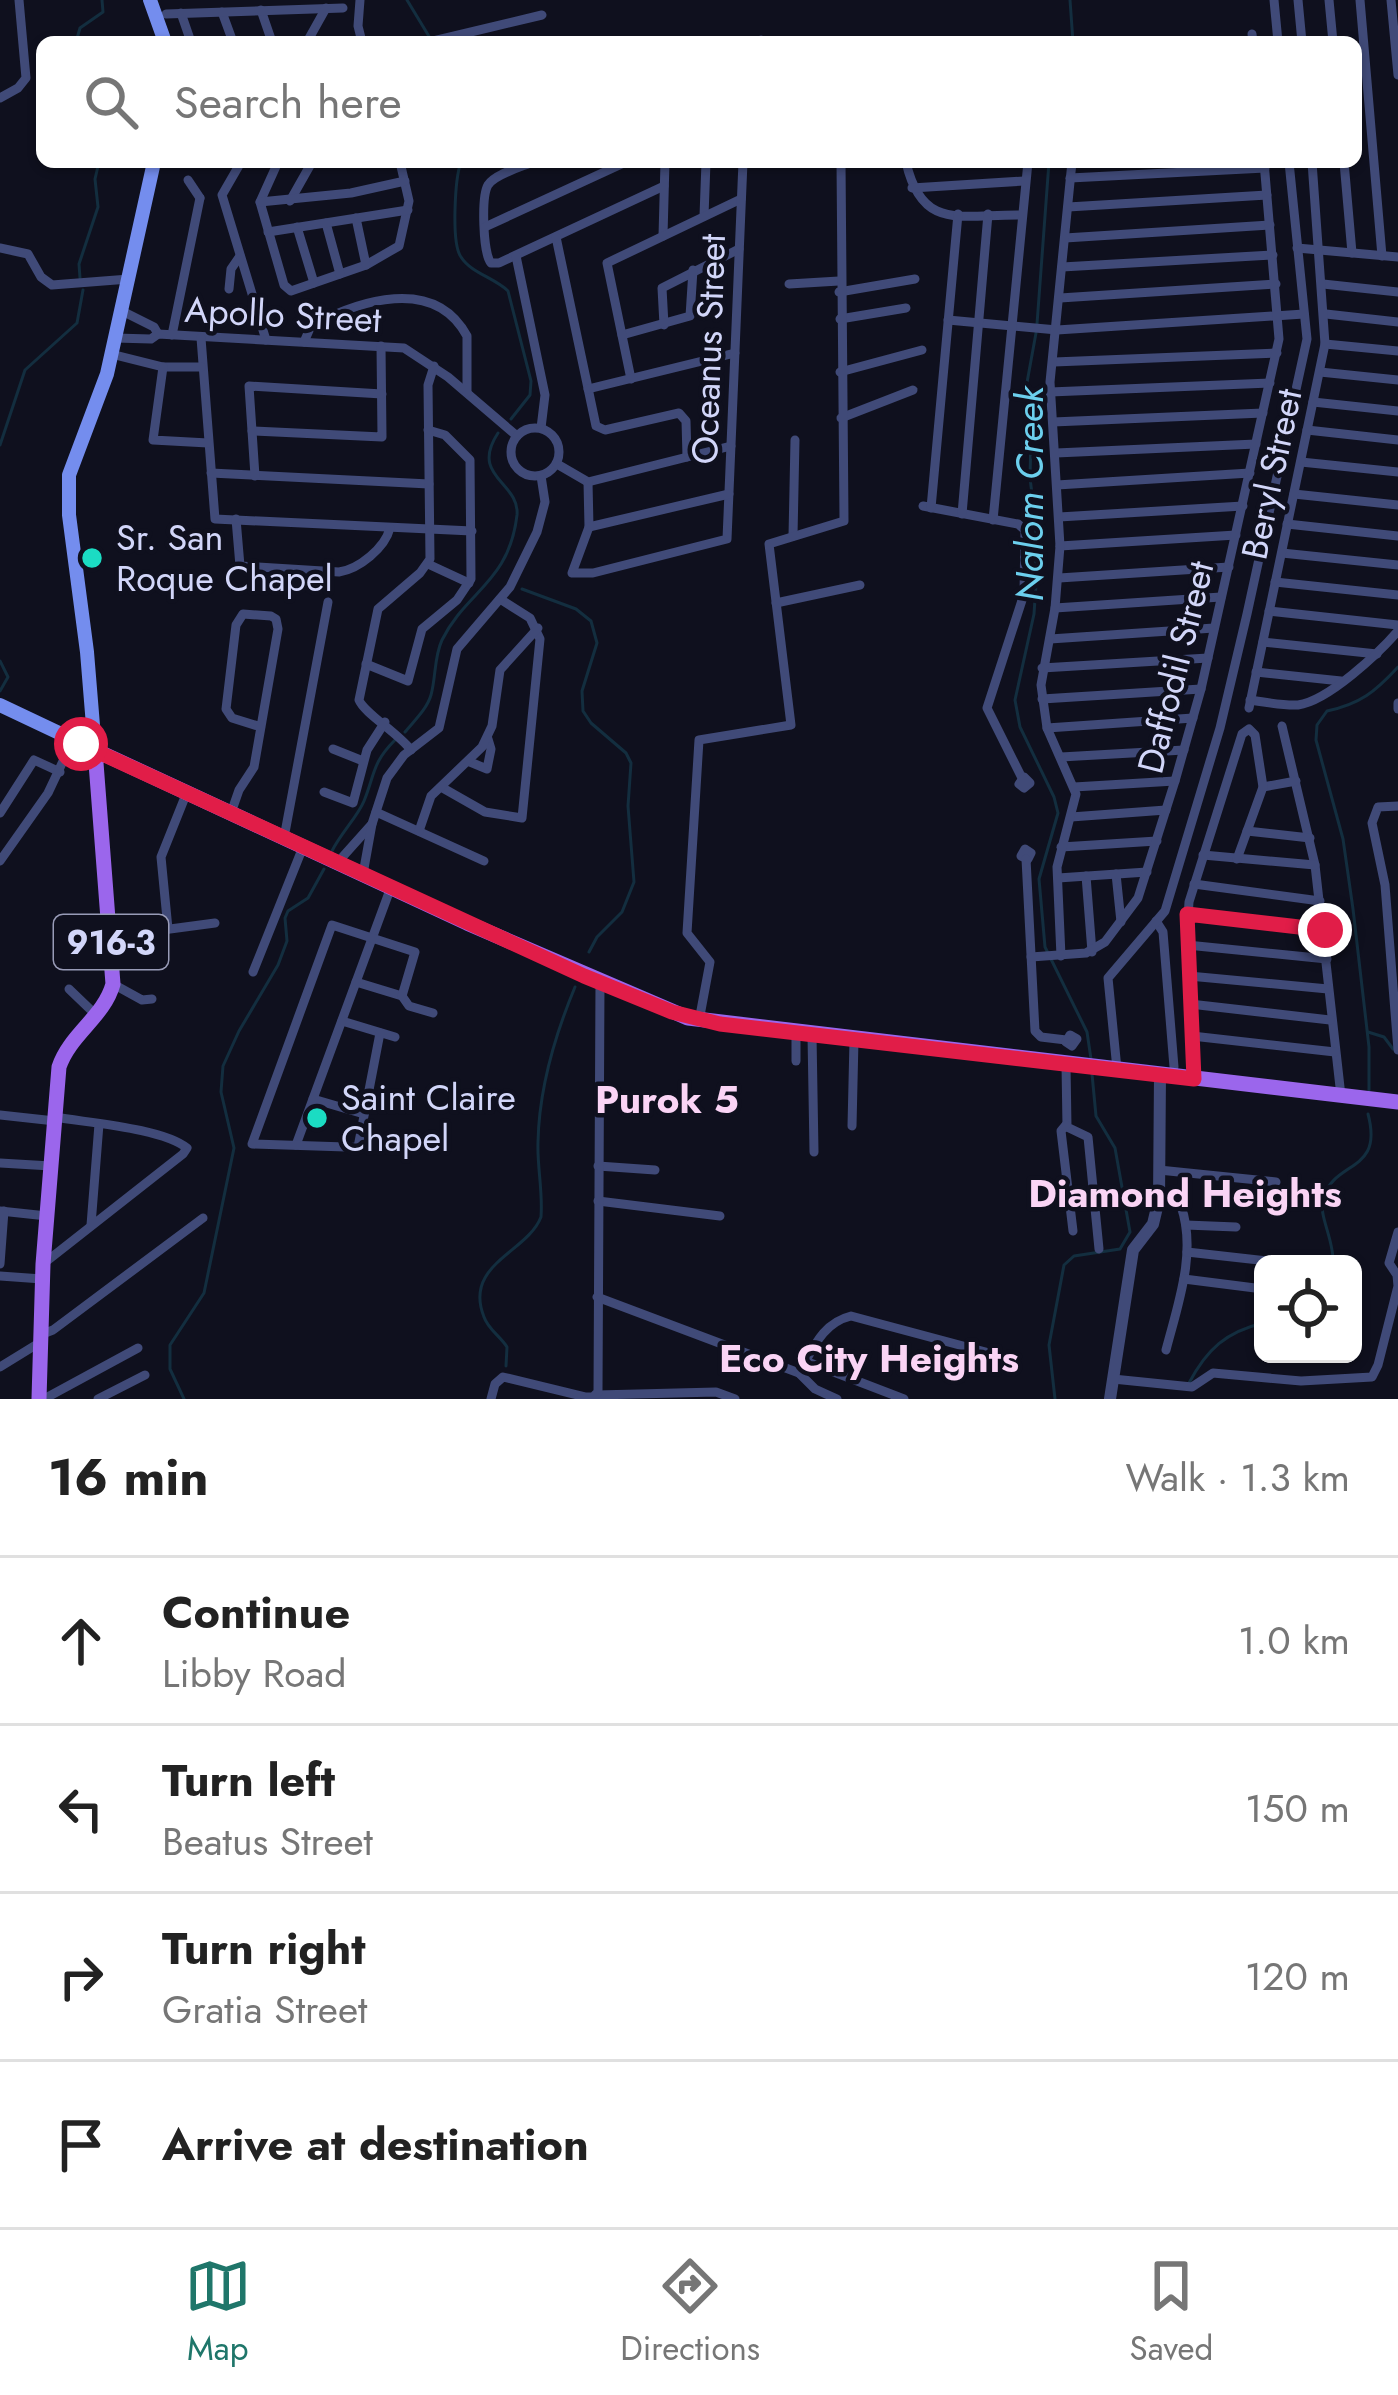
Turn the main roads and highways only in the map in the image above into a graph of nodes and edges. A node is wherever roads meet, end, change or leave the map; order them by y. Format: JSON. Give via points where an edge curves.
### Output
{"nodes":[{"id":1,"x":150,"y":0,"type":"edge"},
{"id":2,"x":162,"y":36,"type":"edge"},
{"id":3,"x":153,"y":168,"type":"edge"},
{"id":4,"x":0,"y":705,"type":"edge"},
{"id":5,"x":94,"y":750,"type":"junction"},
{"id":6,"x":1398,"y":1102,"type":"edge"},
{"id":7,"x":41,"y":1399,"type":"edge"}],
"edges":[{"from":1,"to":2,"type":"main road"},
{"from":3,"to":5,"type":"main road","via":[[97,407],[70,465]]},
{"from":4,"to":5,"type":"main road"},
{"from":5,"to":6,"type":"main road","via":[[699,1021]]},
{"from":5,"to":7,"type":"main road","number":"916-3","via":[[113,985],[63,1055],[43,1272]]}]}
